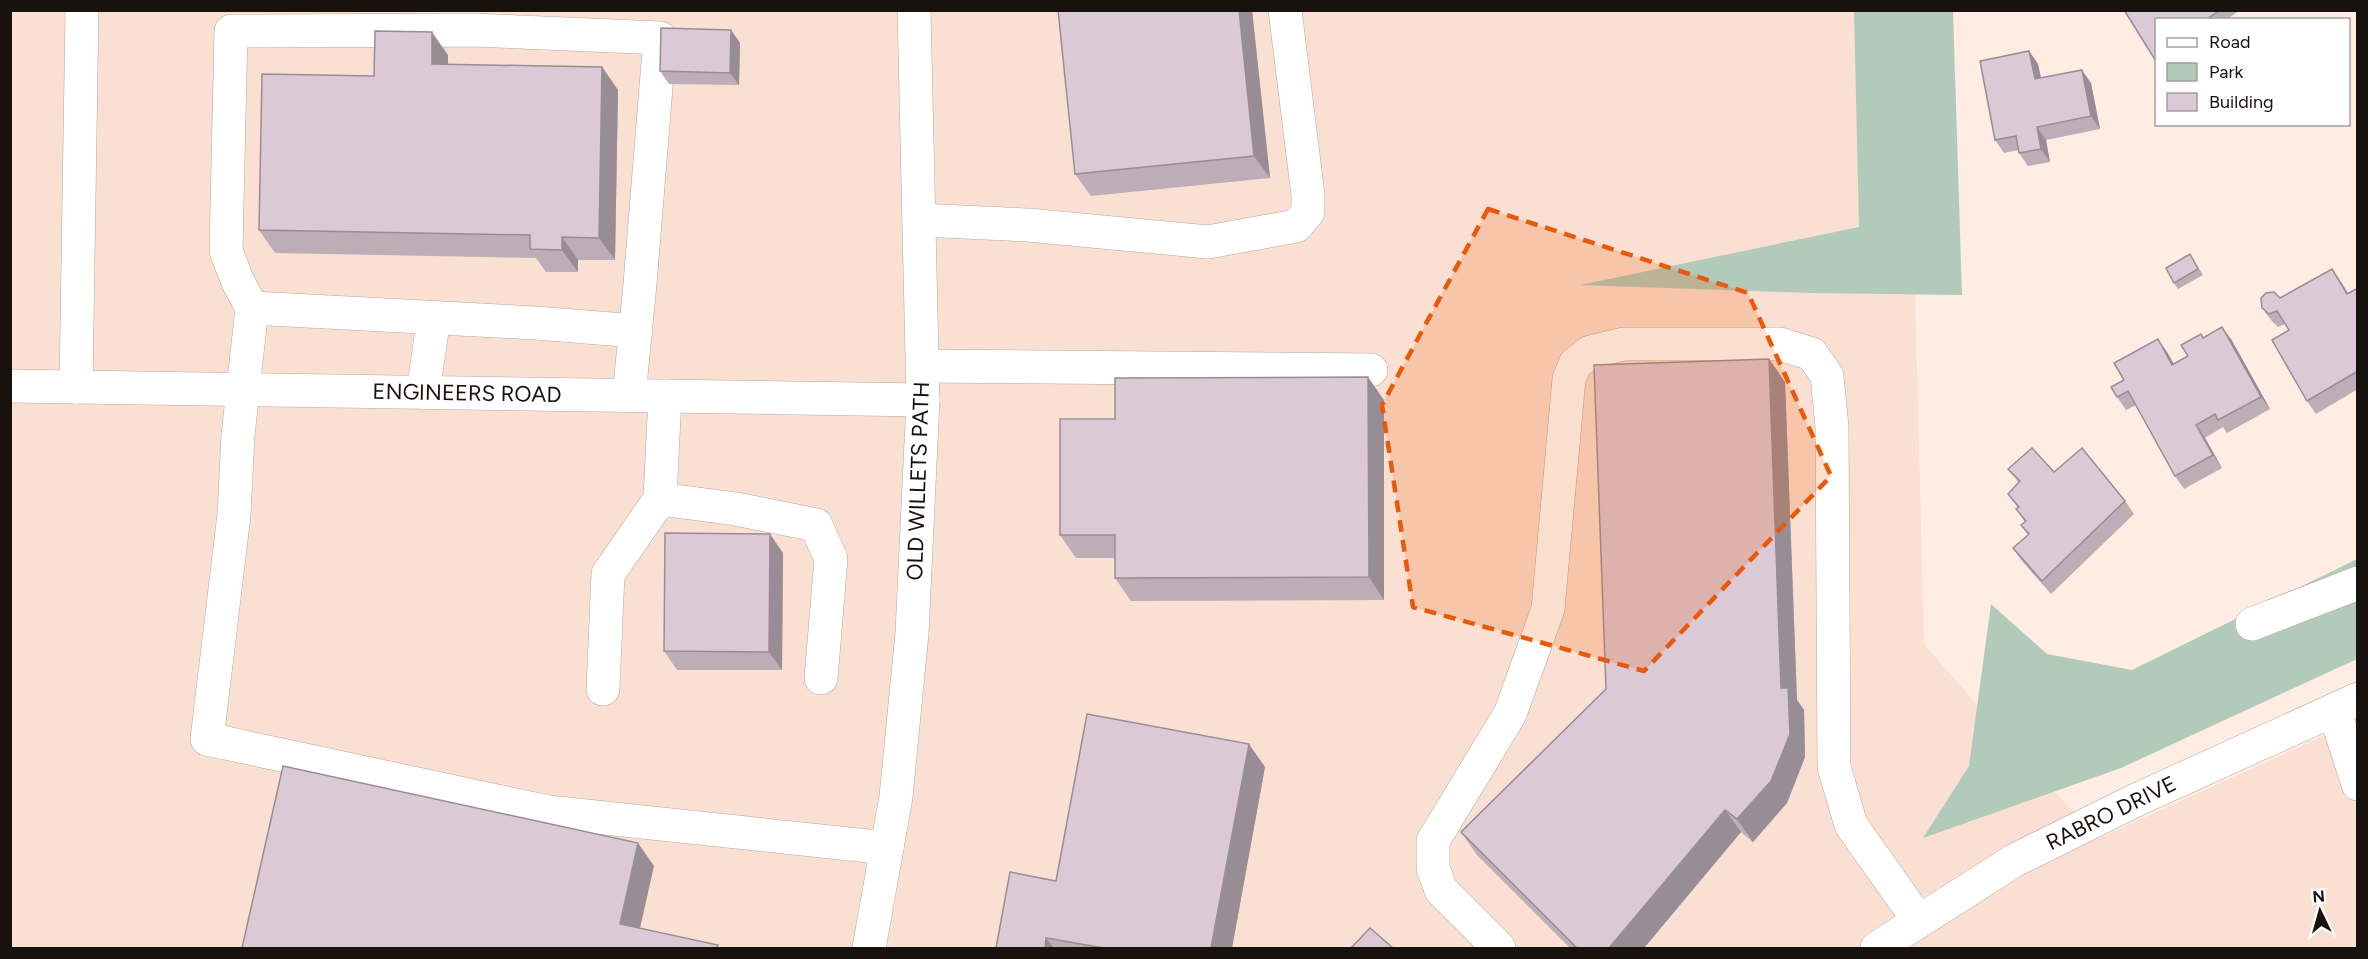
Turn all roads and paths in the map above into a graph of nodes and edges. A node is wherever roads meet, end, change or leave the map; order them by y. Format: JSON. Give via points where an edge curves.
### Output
{"nodes":[{"id":1,"x":82,"y":10,"type":"edge"},
{"id":2,"x":914,"y":10,"type":"edge"},
{"id":3,"x":1286,"y":10,"type":"edge"},
{"id":4,"x":919,"y":220,"type":"junction"},
{"id":5,"x":252,"y":308,"type":"junction"},
{"id":6,"x":434,"y":317,"type":"junction"},
{"id":7,"x":636,"y":331,"type":"junction"},
{"id":8,"x":922,"y":366,"type":"junction"},
{"id":9,"x":1371,"y":370,"type":"dead end"},
{"id":10,"x":10,"y":386,"type":"edge"},
{"id":11,"x":76,"y":387,"type":"junction"},
{"id":12,"x":243,"y":389,"type":"junction"},
{"id":13,"x":423,"y":392,"type":"junction"},
{"id":14,"x":629,"y":396,"type":"junction"},
{"id":15,"x":665,"y":396,"type":"junction"},
{"id":16,"x":923,"y":400,"type":"junction"},
{"id":17,"x":660,"y":499,"type":"junction"},
{"id":18,"x":2358,"y":583,"type":"edge"},
{"id":19,"x":2252,"y":624,"type":"dead end"},
{"id":20,"x":820,"y":678,"type":"dead end"},
{"id":21,"x":603,"y":688,"type":"dead end"},
{"id":22,"x":2346,"y":705,"type":"edge"},
{"id":23,"x":2358,"y":784,"type":"edge"},
{"id":24,"x":887,"y":848,"type":"junction"},
{"id":25,"x":1919,"y":921,"type":"junction"},
{"id":26,"x":1885,"y":946,"type":"edge"},
{"id":27,"x":869,"y":948,"type":"edge"},
{"id":28,"x":1499,"y":948,"type":"edge"}],
"edges":[{"from":1,"to":11,"type":"main road"},
{"from":2,"to":4,"type":"main road","name":"OLD WILLETS PATH"},
{"from":3,"to":4,"type":"main road","via":[[1308,195],[1308,212],[1296,226],[1208,242],[1028,225]]},
{"from":4,"to":8,"type":"main road","name":"OLD WILLETS PATH"},
{"from":5,"to":6,"type":"main road"},
{"from":5,"to":7,"type":"main road","via":[[226,251],[231,31],[473,30],[660,38]]},
{"from":5,"to":12,"type":"main road"},
{"from":6,"to":7,"type":"main road"},
{"from":6,"to":13,"type":"main road"},
{"from":7,"to":14,"type":"main road"},
{"from":8,"to":9,"type":"main road"},
{"from":8,"to":16,"type":"main road","name":"OLD WILLETS PATH"},
{"from":10,"to":11,"type":"main road","name":"ENGINEERS ROAD"},
{"from":11,"to":12,"type":"main road","name":"ENGINEERS ROAD"},
{"from":12,"to":13,"type":"main road","name":"ENGINEERS ROAD"},
{"from":12,"to":24,"type":"main road","via":[[234,515],[207,739],[548,812]]},
{"from":13,"to":14,"type":"main road","name":"ENGINEERS ROAD"},
{"from":14,"to":15,"type":"main road","name":"ENGINEERS ROAD"},
{"from":15,"to":16,"type":"main road","name":"ENGINEERS ROAD"},
{"from":15,"to":17,"type":"main road"},
{"from":16,"to":24,"type":"main road","name":"OLD WILLETS PATH","via":[[912,633],[896,797]]},
{"from":17,"to":20,"type":"main road","via":[[816,525],[831,559]]},
{"from":17,"to":21,"type":"main road","via":[[608,574]]},
{"from":18,"to":19,"type":"main road"},
{"from":22,"to":23,"type":"main road"},
{"from":22,"to":25,"type":"main road","name":"RABRO DRIVE","via":[[2136,800],[2015,860]]},
{"from":24,"to":27,"type":"main road","name":"OLD WILLETS PATH"},
{"from":25,"to":26,"type":"main road","name":"RABRO DRIVE"},
{"from":25,"to":28,"type":"main road","via":[[1851,825],[1834,767],[1832,427],[1827,376],[1812,354],[1780,344],[1624,344],[1590,352],[1575,364],[1569,379],[1548,609],[1510,714],[1432,841],[1433,868],[1441,890]]}]}
